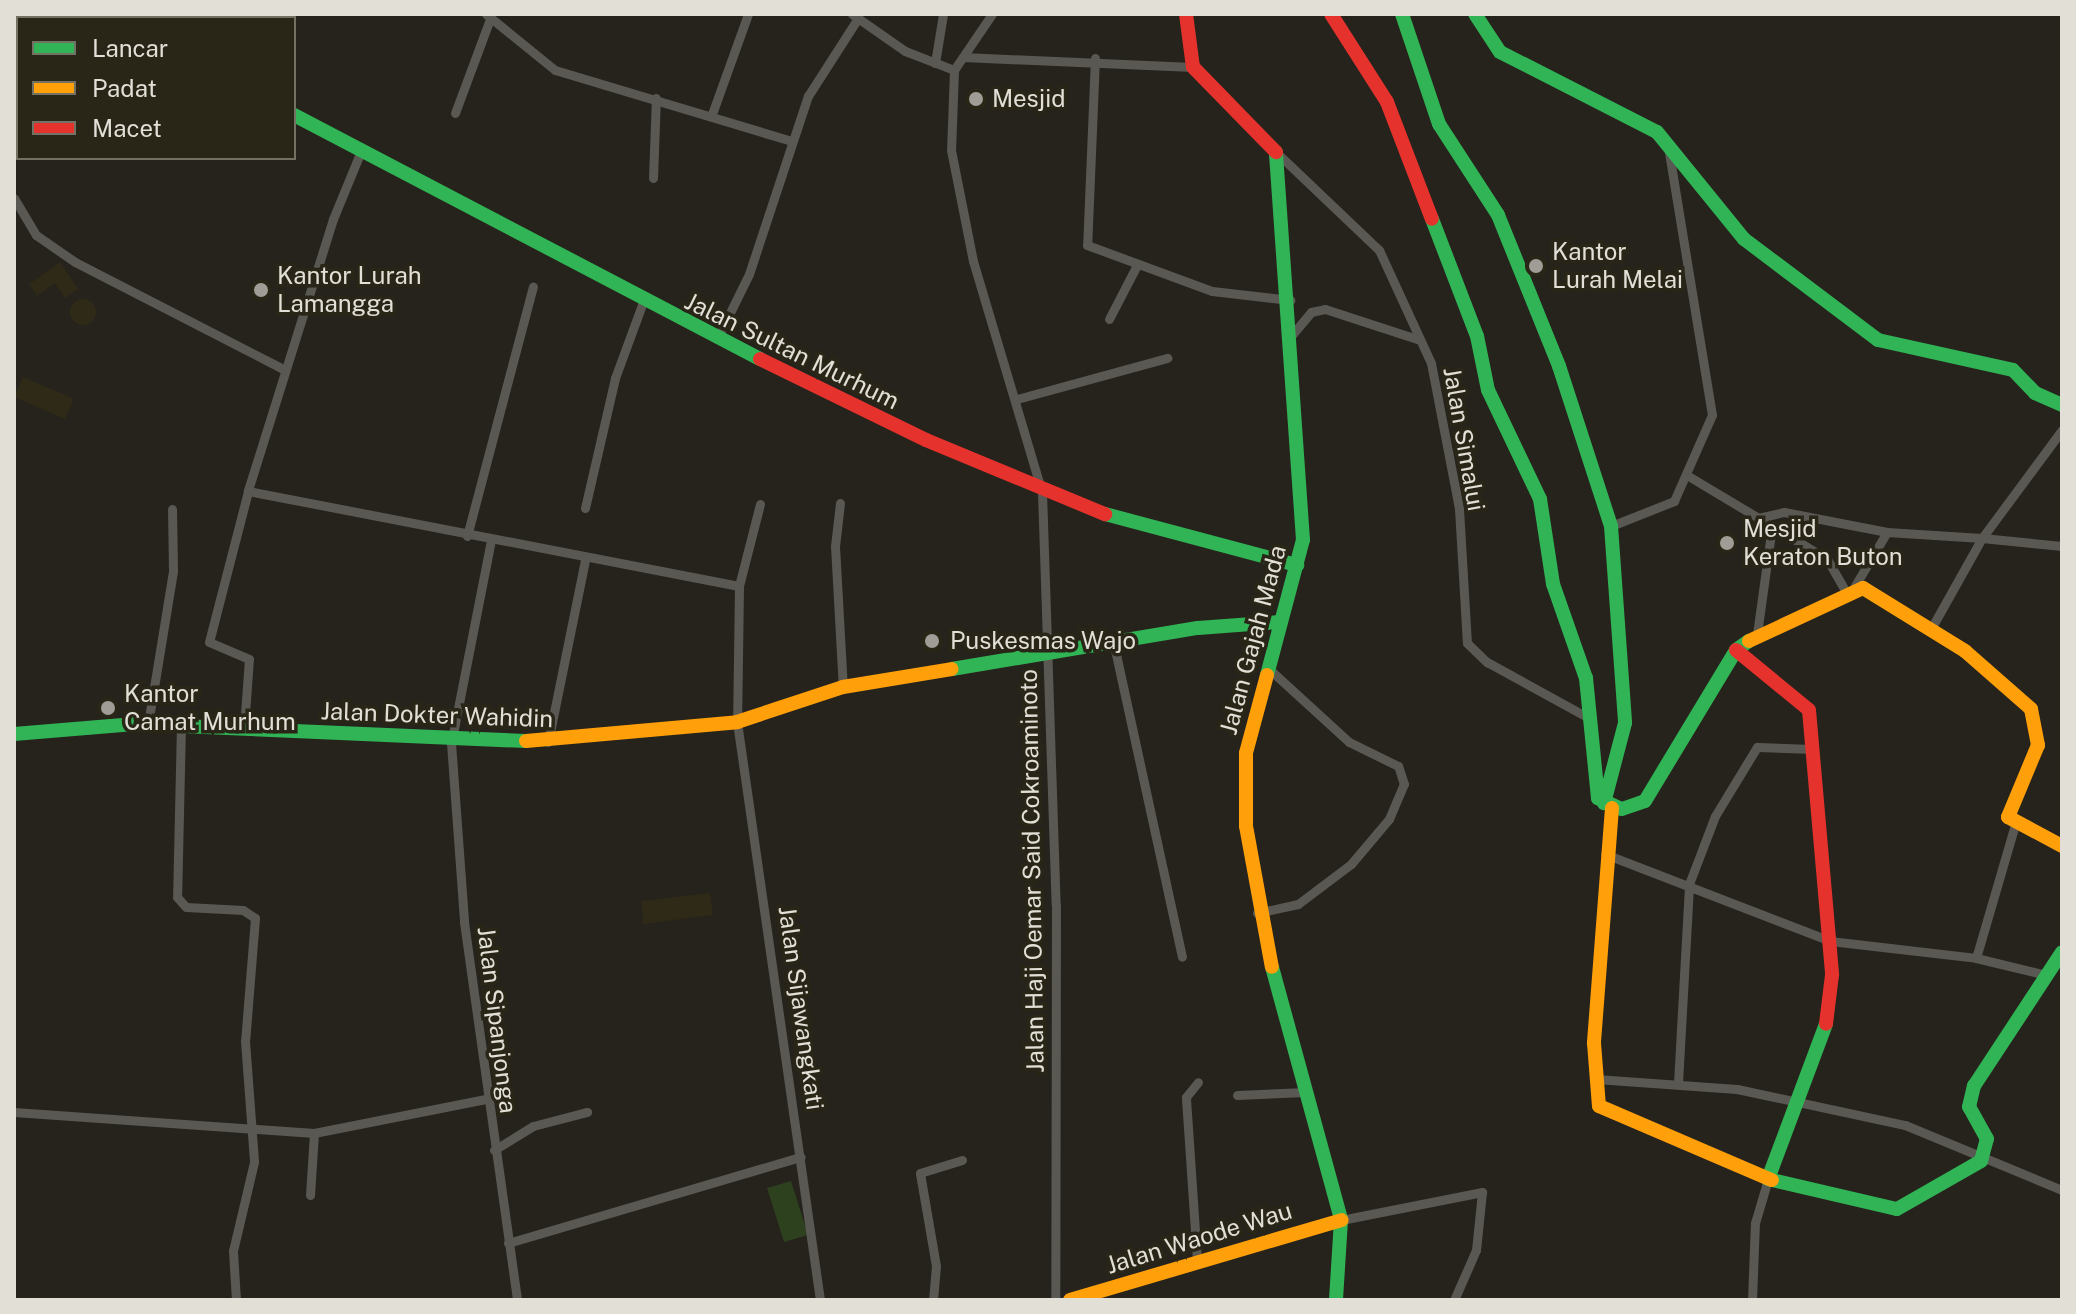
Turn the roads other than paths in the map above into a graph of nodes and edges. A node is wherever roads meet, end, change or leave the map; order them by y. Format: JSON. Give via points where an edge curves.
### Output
{"nodes":[{"id":1,"x":748,"y":14,"type":"edge"},
{"id":2,"x":943,"y":14,"type":"edge"},
{"id":3,"x":992,"y":14,"type":"edge"},
{"id":4,"x":1186,"y":14,"type":"edge"},
{"id":5,"x":1331,"y":14,"type":"edge"},
{"id":6,"x":1402,"y":14,"type":"edge"},
{"id":7,"x":1475,"y":14,"type":"edge"},
{"id":8,"x":488,"y":16,"type":"edge"},
{"id":9,"x":855,"y":16,"type":"edge"},
{"id":10,"x":963,"y":57,"type":"junction"},
{"id":11,"x":1095,"y":58,"type":"junction"},
{"id":12,"x":935,"y":63,"type":"junction"},
{"id":13,"x":1193,"y":67,"type":"junction"},
{"id":14,"x":954,"y":70,"type":"junction"},
{"id":15,"x":656,"y":98,"type":"junction"},
{"id":16,"x":455,"y":113,"type":"dead end"},
{"id":17,"x":712,"y":114,"type":"junction"},
{"id":18,"x":296,"y":116,"type":"edge"},
{"id":19,"x":792,"y":141,"type":"junction"},
{"id":20,"x":1668,"y":143,"type":"junction"},
{"id":21,"x":361,"y":151,"type":"junction"},
{"id":22,"x":1276,"y":152,"type":"junction"},
{"id":23,"x":653,"y":178,"type":"dead end"},
{"id":24,"x":14,"y":198,"type":"edge"},
{"id":25,"x":1136,"y":267,"type":"junction"},
{"id":26,"x":533,"y":287,"type":"dead end"},
{"id":27,"x":1290,"y":300,"type":"junction"},
{"id":28,"x":643,"y":302,"type":"junction"},
{"id":29,"x":1109,"y":319,"type":"dead end"},
{"id":30,"x":1291,"y":336,"type":"junction"},
{"id":31,"x":717,"y":339,"type":"junction"},
{"id":32,"x":1420,"y":340,"type":"junction"},
{"id":33,"x":1167,"y":358,"type":"dead end"},
{"id":34,"x":285,"y":370,"type":"junction"},
{"id":35,"x":1017,"y":399,"type":"junction"},
{"id":36,"x":2062,"y":405,"type":"edge"},
{"id":37,"x":2062,"y":430,"type":"edge"},
{"id":38,"x":1690,"y":477,"type":"junction"},
{"id":39,"x":248,"y":491,"type":"junction"},
{"id":40,"x":1042,"y":492,"type":"junction"},
{"id":41,"x":840,"y":503,"type":"dead end"},
{"id":42,"x":760,"y":504,"type":"dead end"},
{"id":43,"x":585,"y":508,"type":"dead end"},
{"id":44,"x":172,"y":509,"type":"dead end"},
{"id":45,"x":1758,"y":518,"type":"junction"},
{"id":46,"x":1611,"y":526,"type":"junction"},
{"id":47,"x":1772,"y":526,"type":"junction"},
{"id":48,"x":1887,"y":532,"type":"junction"},
{"id":49,"x":467,"y":536,"type":"junction"},
{"id":50,"x":1982,"y":538,"type":"junction"},
{"id":51,"x":491,"y":540,"type":"junction"},
{"id":52,"x":2062,"y":546,"type":"edge"},
{"id":53,"x":585,"y":560,"type":"junction"},
{"id":54,"x":1297,"y":565,"type":"junction"},
{"id":55,"x":739,"y":586,"type":"junction"},
{"id":56,"x":1850,"y":590,"type":"junction"},
{"id":57,"x":1280,"y":622,"type":"junction"},
{"id":58,"x":1932,"y":627,"type":"junction"},
{"id":59,"x":1757,"y":634,"type":"junction"},
{"id":60,"x":1114,"y":645,"type":"junction"},
{"id":61,"x":1736,"y":650,"type":"junction"},
{"id":62,"x":1049,"y":655,"type":"junction"},
{"id":63,"x":1268,"y":669,"type":"junction"},
{"id":64,"x":843,"y":687,"type":"junction"},
{"id":65,"x":1589,"y":718,"type":"junction"},
{"id":66,"x":737,"y":722,"type":"junction"},
{"id":67,"x":148,"y":724,"type":"junction"},
{"id":68,"x":181,"y":725,"type":"junction"},
{"id":69,"x":244,"y":728,"type":"junction"},
{"id":70,"x":14,"y":734,"type":"edge"},
{"id":71,"x":548,"y":742,"type":"junction"},
{"id":72,"x":451,"y":743,"type":"junction"},
{"id":73,"x":1813,"y":749,"type":"junction"},
{"id":74,"x":1608,"y":805,"type":"junction"},
{"id":75,"x":2015,"y":825,"type":"junction"},
{"id":76,"x":2062,"y":846,"type":"edge"},
{"id":77,"x":1605,"y":854,"type":"junction"},
{"id":78,"x":1689,"y":884,"type":"junction"},
{"id":79,"x":1257,"y":913,"type":"junction"},
{"id":80,"x":1830,"y":941,"type":"junction"},
{"id":81,"x":2062,"y":952,"type":"edge"},
{"id":82,"x":1182,"y":957,"type":"dead end"},
{"id":83,"x":1976,"y":958,"type":"junction"},
{"id":84,"x":2047,"y":975,"type":"junction"},
{"id":85,"x":1596,"y":1079,"type":"junction"},
{"id":86,"x":1198,"y":1082,"type":"dead end"},
{"id":87,"x":1678,"y":1083,"type":"junction"},
{"id":88,"x":1306,"y":1092,"type":"junction"},
{"id":89,"x":1237,"y":1095,"type":"dead end"},
{"id":90,"x":486,"y":1099,"type":"junction"},
{"id":91,"x":1800,"y":1104,"type":"junction"},
{"id":92,"x":14,"y":1112,"type":"edge"},
{"id":93,"x":587,"y":1112,"type":"dead end"},
{"id":94,"x":255,"y":1131,"type":"junction"},
{"id":95,"x":314,"y":1133,"type":"junction"},
{"id":96,"x":494,"y":1150,"type":"junction"},
{"id":97,"x":801,"y":1157,"type":"junction"},
{"id":98,"x":1984,"y":1158,"type":"junction"},
{"id":99,"x":962,"y":1160,"type":"dead end"},
{"id":100,"x":1768,"y":1179,"type":"junction"},
{"id":101,"x":2062,"y":1190,"type":"edge"},
{"id":102,"x":310,"y":1195,"type":"dead end"},
{"id":103,"x":1341,"y":1220,"type":"junction"},
{"id":104,"x":508,"y":1243,"type":"junction"},
{"id":105,"x":1197,"y":1260,"type":"junction"},
{"id":106,"x":236,"y":1300,"type":"edge"},
{"id":107,"x":517,"y":1300,"type":"edge"},
{"id":108,"x":820,"y":1300,"type":"edge"},
{"id":109,"x":933,"y":1300,"type":"edge"},
{"id":110,"x":1055,"y":1300,"type":"edge"},
{"id":111,"x":1070,"y":1300,"type":"edge"},
{"id":112,"x":1336,"y":1300,"type":"edge"},
{"id":113,"x":1454,"y":1300,"type":"edge"},
{"id":114,"x":1752,"y":1300,"type":"edge"}],
"edges":[{"from":1,"to":17,"type":"street"},
{"from":2,"to":12,"type":"street"},
{"from":3,"to":10,"type":"street"},
{"from":4,"to":13,"type":"main road"},
{"from":5,"to":65,"type":"main road","via":[[1387,102],[1477,336],[1488,390],[1540,499],[1553,584],[1586,678]]},
{"from":6,"to":46,"type":"main road","via":[[1439,124],[1498,215],[1559,366]]},
{"from":7,"to":20,"type":"main road","via":[[1500,52]]},
{"from":8,"to":15,"type":"street","via":[[537,62]]},
{"from":8,"to":16,"type":"street"},
{"from":9,"to":12,"type":"street"},
{"from":9,"to":19,"type":"street","via":[[808,96]]},
{"from":10,"to":11,"type":"street"},
{"from":10,"to":14,"type":"street"},
{"from":11,"to":13,"type":"street"},
{"from":11,"to":25,"type":"street","via":[[1084,239]]},
{"from":12,"to":14,"type":"street"},
{"from":13,"to":22,"type":"main road"},
{"from":14,"to":35,"type":"street","name":"Jalan Haji Oemar Said Cokroaminoto","via":[[951,150],[973,261]]},
{"from":15,"to":17,"type":"street"},
{"from":15,"to":23,"type":"street"},
{"from":17,"to":19,"type":"street"},
{"from":18,"to":21,"type":"main road","name":"Jalan Sultan Murhum"},
{"from":19,"to":31,"type":"street","via":[[749,274]]},
{"from":20,"to":36,"type":"main road","via":[[1744,239],[1878,340],[2013,370],[2035,393]]},
{"from":20,"to":38,"type":"street","via":[[1712,415]]},
{"from":21,"to":28,"type":"main road","name":"Jalan Sultan Murhum"},
{"from":21,"to":34,"type":"street"},
{"from":22,"to":27,"type":"main road","name":"Jalan Gajah Mada"},
{"from":22,"to":32,"type":"street","name":"Jalan Simalui","via":[[1379,250]]},
{"from":24,"to":34,"type":"street","via":[[36,235],[75,262]]},
{"from":25,"to":27,"type":"street","via":[[1212,291]]},
{"from":25,"to":29,"type":"street"},
{"from":26,"to":49,"type":"street"},
{"from":27,"to":30,"type":"main road","name":"Jalan Gajah Mada"},
{"from":28,"to":31,"type":"main road","name":"Jalan Sultan Murhum"},
{"from":28,"to":43,"type":"street","via":[[615,378]]},
{"from":30,"to":32,"type":"street","via":[[1311,312],[1325,309]]},
{"from":30,"to":54,"type":"main road","name":"Jalan Gajah Mada","via":[[1304,513]]},
{"from":31,"to":40,"type":"main road","name":"Jalan Sultan Murhum"},
{"from":32,"to":65,"type":"street","name":"Jalan Simalui","via":[[1439,392],[1459,509],[1467,643],[1487,662]]},
{"from":33,"to":35,"type":"street"},
{"from":34,"to":39,"type":"street"},
{"from":35,"to":40,"type":"street","name":"Jalan Haji Oemar Said Cokroaminoto"},
{"from":37,"to":50,"type":"street"},
{"from":38,"to":45,"type":"street"},
{"from":38,"to":46,"type":"street","via":[[1674,501]]},
{"from":39,"to":49,"type":"street"},
{"from":39,"to":69,"type":"street","via":[[209,642],[249,659]]},
{"from":40,"to":54,"type":"main road","name":"Jalan Sultan Murhum"},
{"from":40,"to":62,"type":"street","name":"Jalan Haji Oemar Said Cokroaminoto"},
{"from":41,"to":64,"type":"street","via":[[835,560]]},
{"from":42,"to":55,"type":"street","name":"Jalan Sijawangkati"},
{"from":44,"to":67,"type":"street","via":[[173,571]]},
{"from":45,"to":47,"type":"street"},
{"from":45,"to":48,"type":"street","via":[[1784,512]]},
{"from":46,"to":74,"type":"main road","via":[[1625,723]]},
{"from":47,"to":56,"type":"street","via":[[1827,559]]},
{"from":47,"to":59,"type":"street"},
{"from":48,"to":50,"type":"street"},
{"from":48,"to":56,"type":"street"},
{"from":49,"to":51,"type":"street"},
{"from":50,"to":52,"type":"street"},
{"from":50,"to":58,"type":"street"},
{"from":51,"to":53,"type":"street"},
{"from":51,"to":72,"type":"street","name":"Jalan Sipanjonga"},
{"from":53,"to":55,"type":"street"},
{"from":53,"to":71,"type":"street"},
{"from":54,"to":57,"type":"main road","name":"Jalan Gajah Mada"},
{"from":55,"to":66,"type":"street","name":"Jalan Sijawangkati"},
{"from":56,"to":58,"type":"main road","via":[[1874,591]]},
{"from":56,"to":59,"type":"main road"},
{"from":57,"to":60,"type":"main road","name":"Jalan Dokter Wahidin"},
{"from":57,"to":63,"type":"main road","name":"Jalan Gajah Mada"},
{"from":58,"to":75,"type":"main road","via":[[2005,685],[2039,724],[2038,745],[2007,806]]},
{"from":59,"to":61,"type":"main road"},
{"from":60,"to":62,"type":"main road","name":"Jalan Dokter Wahidin"},
{"from":60,"to":82,"type":"street"},
{"from":61,"to":73,"type":"main road","via":[[1804,703]]},
{"from":61,"to":74,"type":"main road","via":[[1645,801]]},
{"from":62,"to":64,"type":"main road","name":"Jalan Dokter Wahidin"},
{"from":62,"to":110,"type":"street","name":"Jalan Haji Oemar Said Cokroaminoto"},
{"from":63,"to":79,"type":"main road","name":"Jalan Gajah Mada","via":[[1244,782]]},
{"from":63,"to":79,"type":"street","via":[[1349,742],[1398,766],[1404,784],[1389,819],[1351,864],[1298,904]]},
{"from":64,"to":66,"type":"main road","name":"Jalan Dokter Wahidin"},
{"from":65,"to":74,"type":"main road","via":[[1592,785]]},
{"from":66,"to":71,"type":"main road","name":"Jalan Dokter Wahidin"},
{"from":66,"to":97,"type":"street","name":"Jalan Sijawangkati"},
{"from":67,"to":68,"type":"main road","name":"Jalan Dokter Wahidin"},
{"from":67,"to":70,"type":"main road","name":"Jalan Dokter Wahidin"},
{"from":68,"to":69,"type":"main road","name":"Jalan Dokter Wahidin"},
{"from":68,"to":94,"type":"street","via":[[177,897],[186,907],[243,910],[255,918],[245,1041]]},
{"from":69,"to":72,"type":"main road","name":"Jalan Dokter Wahidin"},
{"from":71,"to":72,"type":"main road","name":"Jalan Dokter Wahidin"},
{"from":72,"to":90,"type":"street","name":"Jalan Sipanjonga"},
{"from":73,"to":78,"type":"street","via":[[1754,750],[1715,816]]},
{"from":73,"to":80,"type":"main road"},
{"from":74,"to":77,"type":"main road"},
{"from":75,"to":76,"type":"main road"},
{"from":75,"to":83,"type":"street"},
{"from":77,"to":78,"type":"street"},
{"from":77,"to":85,"type":"main road"},
{"from":78,"to":80,"type":"street"},
{"from":78,"to":87,"type":"street"},
{"from":79,"to":88,"type":"main road","name":"Jalan Gajah Mada"},
{"from":80,"to":83,"type":"street"},
{"from":80,"to":91,"type":"main road","via":[[1825,1035]]},
{"from":81,"to":84,"type":"main road"},
{"from":83,"to":84,"type":"street"},
{"from":84,"to":98,"type":"main road","via":[[1968,1099],[1986,1129]]},
{"from":85,"to":87,"type":"street"},
{"from":85,"to":100,"type":"main road","via":[[1603,1110]]},
{"from":86,"to":105,"type":"street","via":[[1186,1097]]},
{"from":87,"to":91,"type":"street"},
{"from":88,"to":89,"type":"street"},
{"from":88,"to":103,"type":"main road","name":"Jalan Gajah Mada"},
{"from":90,"to":95,"type":"street"},
{"from":90,"to":96,"type":"street","name":"Jalan Sipanjonga"},
{"from":91,"to":98,"type":"street","via":[[1905,1125]]},
{"from":91,"to":100,"type":"main road"},
{"from":92,"to":94,"type":"street"},
{"from":93,"to":96,"type":"street","via":[[533,1126]]},
{"from":94,"to":95,"type":"street"},
{"from":94,"to":106,"type":"street","via":[[233,1251]]},
{"from":95,"to":102,"type":"street"},
{"from":96,"to":104,"type":"street","name":"Jalan Sipanjonga"},
{"from":97,"to":104,"type":"street"},
{"from":97,"to":108,"type":"street","name":"Jalan Sijawangkati"},
{"from":98,"to":100,"type":"main road","via":[[1897,1209]]},
{"from":98,"to":101,"type":"street"},
{"from":99,"to":109,"type":"street","via":[[920,1173],[936,1266]]},
{"from":100,"to":114,"type":"street","via":[[1755,1223]]},
{"from":103,"to":105,"type":"main road","name":"Jalan Waode Wau"},
{"from":103,"to":112,"type":"main road","name":"Jalan Gajah Mada"},
{"from":103,"to":113,"type":"street","via":[[1482,1192],[1476,1250]]},
{"from":104,"to":107,"type":"street","name":"Jalan Sipanjonga"},
{"from":105,"to":111,"type":"main road","name":"Jalan Waode Wau"}]}
